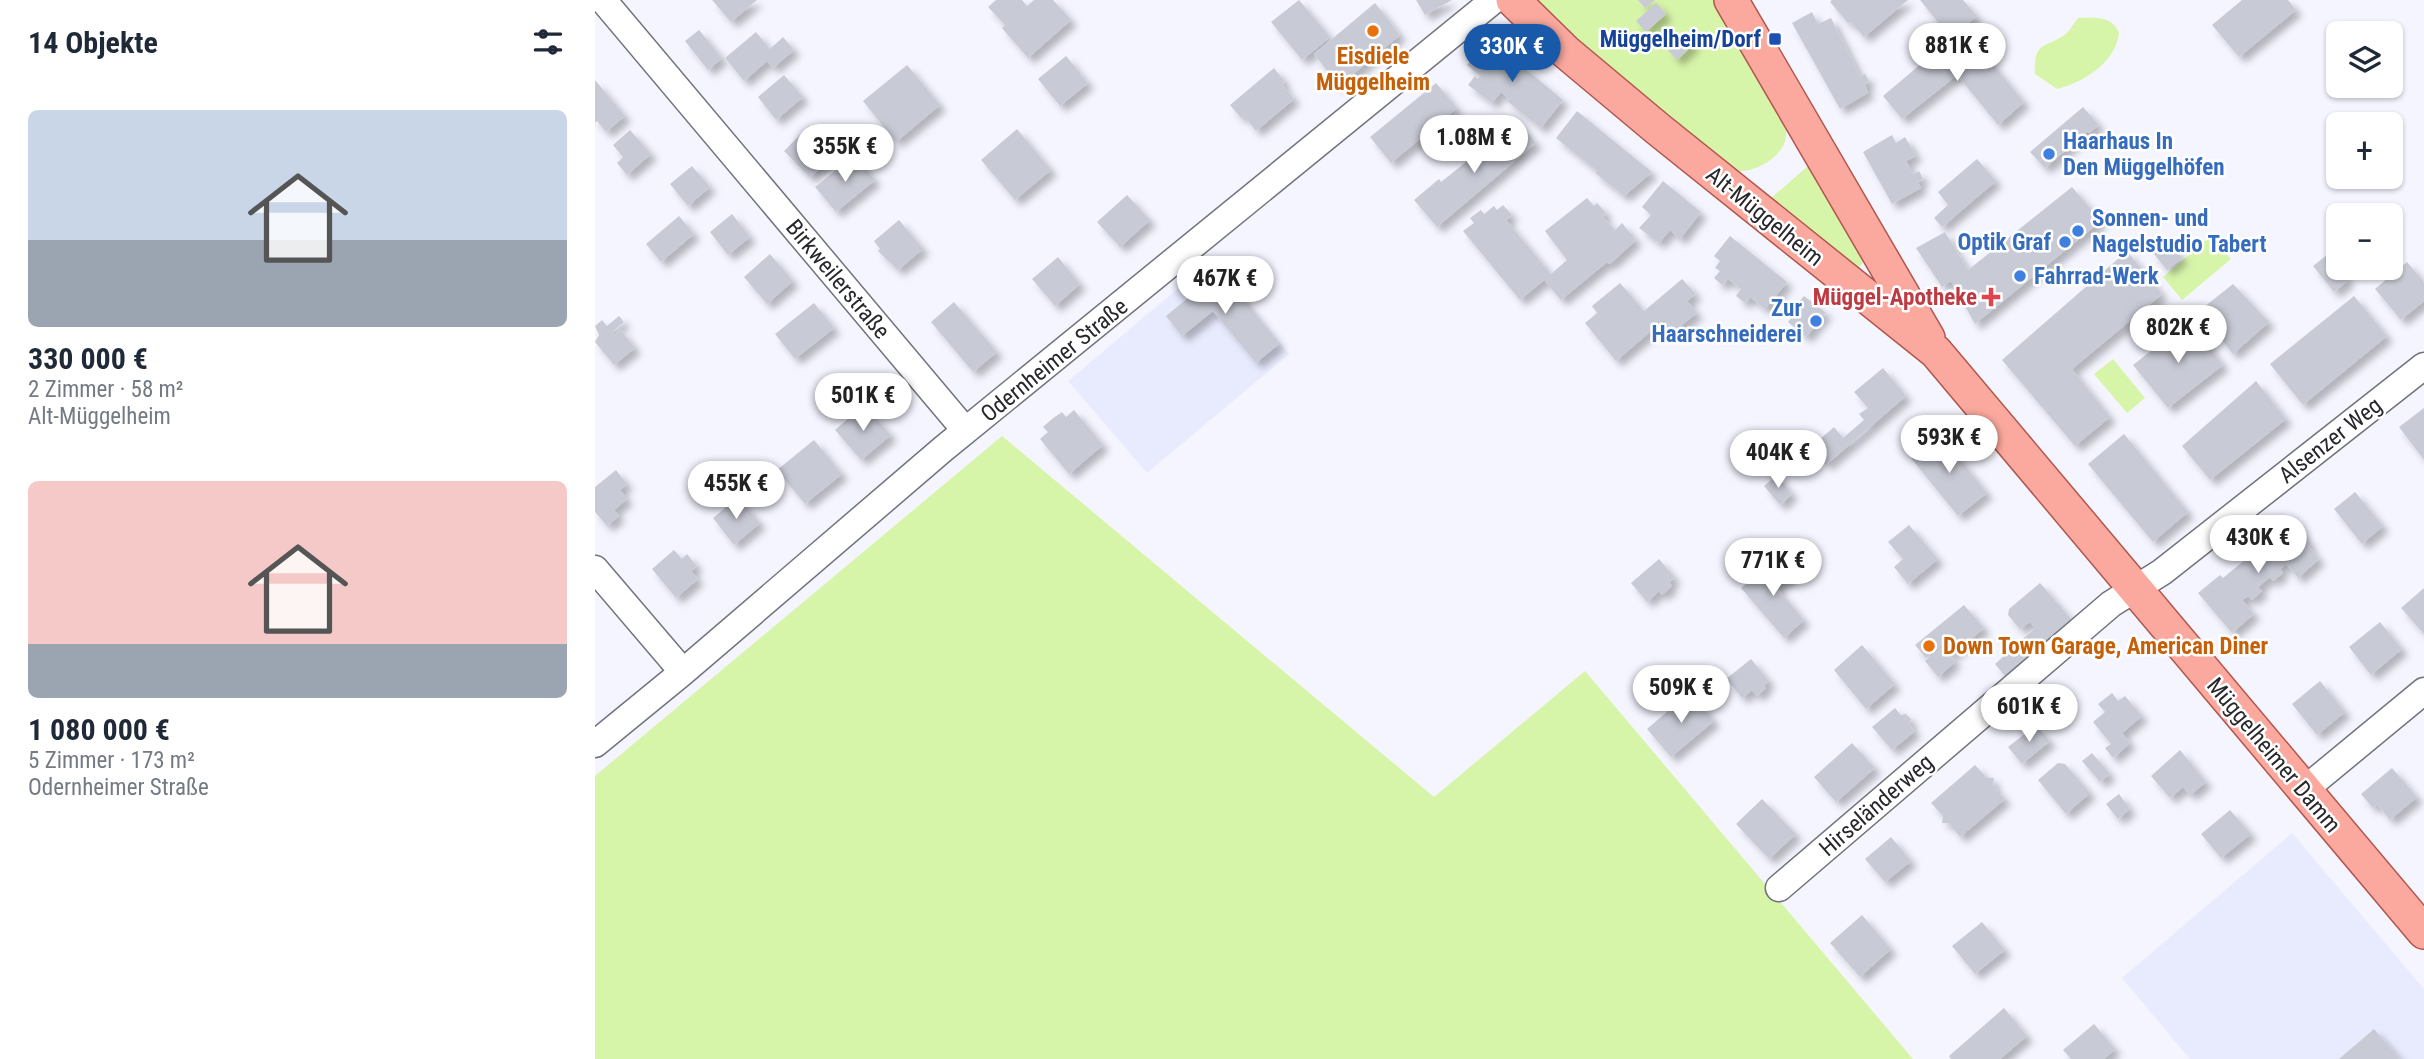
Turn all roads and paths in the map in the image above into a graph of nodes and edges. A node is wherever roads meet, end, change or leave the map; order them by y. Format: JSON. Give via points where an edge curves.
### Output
{"nodes":[{"id":1,"x":603,"y":0,"type":"edge"},
{"id":2,"x":1494,"y":0,"type":"edge"},
{"id":3,"x":1513,"y":0,"type":"edge"},
{"id":4,"x":1731,"y":0,"type":"edge"},
{"id":5,"x":1936,"y":352,"type":"junction"},
{"id":6,"x":2422,"y":368,"type":"edge"},
{"id":7,"x":965,"y":430,"type":"junction"},
{"id":8,"x":595,"y":569,"type":"edge"},
{"id":9,"x":2134,"y":589,"type":"junction"},
{"id":10,"x":683,"y":672,"type":"junction"},
{"id":11,"x":2424,"y":691,"type":"edge"},
{"id":12,"x":595,"y":744,"type":"edge"},
{"id":13,"x":2304,"y":790,"type":"junction"},
{"id":14,"x":1779,"y":888,"type":"dead end"},
{"id":15,"x":2424,"y":932,"type":"edge"}],
"edges":[{"from":1,"to":7,"type":"street","name":"Birkweilerstraße"},
{"from":2,"to":7,"type":"street","name":"Odernheimer Straße"},
{"from":3,"to":5,"type":"main road","name":"Alt-Müggelheim","via":[[1566,52],[1658,129]]},
{"from":4,"to":5,"type":"main road"},
{"from":5,"to":9,"type":"main road","name":"Müggelheimer Damm"},
{"from":6,"to":9,"type":"street","name":"Alsenzer Weg","via":[[2162,572]]},
{"from":7,"to":10,"type":"street","name":"Odernheimer Straße"},
{"from":8,"to":10,"type":"street"},
{"from":9,"to":13,"type":"main road","name":"Müggelheimer Damm"},
{"from":9,"to":14,"type":"street","name":"Hirseländerweg"},
{"from":10,"to":12,"type":"street","name":"Odernheimer Straße"},
{"from":11,"to":13,"type":"street"},
{"from":13,"to":15,"type":"main road","name":"Müggelheimer Damm"}]}
